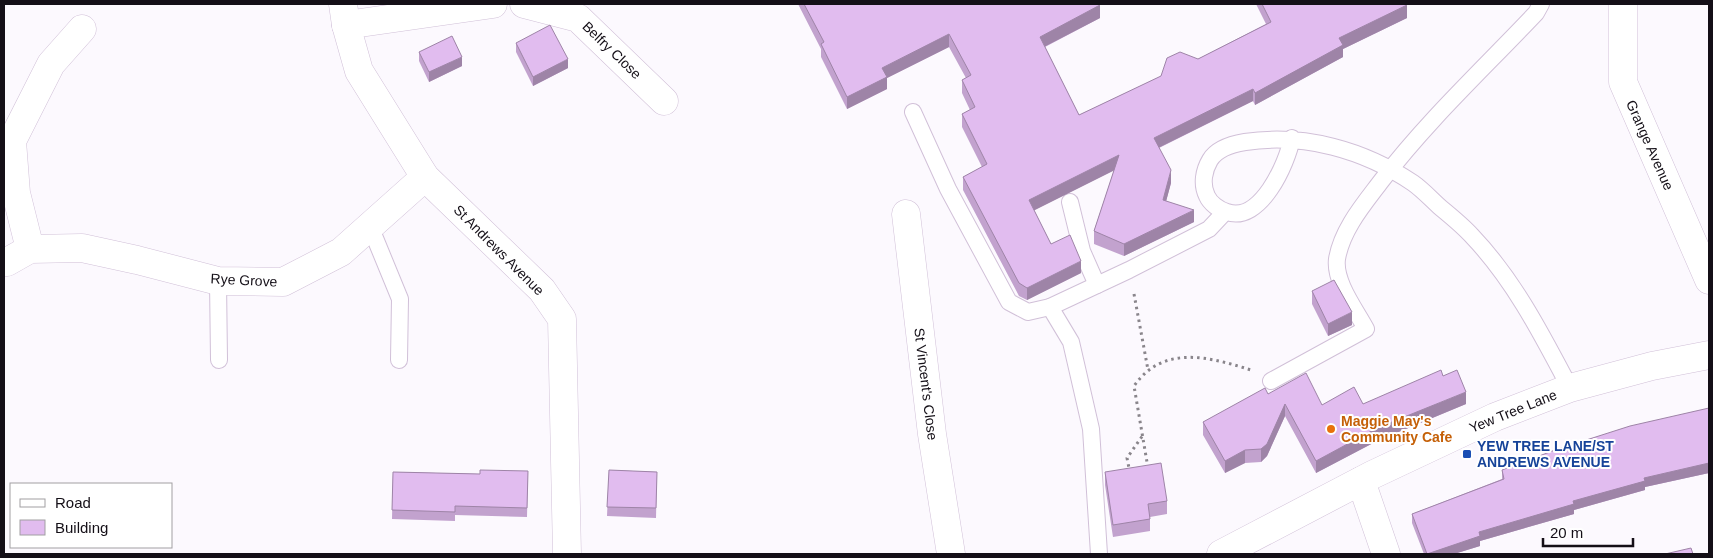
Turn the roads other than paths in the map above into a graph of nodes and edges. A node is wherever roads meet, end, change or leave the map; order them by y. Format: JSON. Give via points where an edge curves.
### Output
{"nodes":[{"id":1,"x":493,"y":4,"type":"edge"},
{"id":2,"x":524,"y":4,"type":"edge"},
{"id":3,"x":1541,"y":4,"type":"edge"},
{"id":4,"x":1623,"y":4,"type":"edge"},
{"id":5,"x":344,"y":14,"type":"edge"},
{"id":6,"x":82,"y":29,"type":"dead end"},
{"id":7,"x":664,"y":101,"type":"dead end"},
{"id":8,"x":913,"y":112,"type":"dead end"},
{"id":9,"x":1292,"y":138,"type":"junction"},
{"id":10,"x":1390,"y":170,"type":"junction"},
{"id":11,"x":425,"y":178,"type":"junction"},
{"id":12,"x":1070,"y":202,"type":"dead end"},
{"id":13,"x":1225,"y":212,"type":"junction"},
{"id":14,"x":906,"y":214,"type":"dead end"},
{"id":15,"x":370,"y":226,"type":"junction"},
{"id":16,"x":30,"y":249,"type":"junction"},
{"id":17,"x":6,"y":262,"type":"dead end"},
{"id":18,"x":1709,"y":280,"type":"edge"},
{"id":19,"x":218,"y":282,"type":"junction"},
{"id":20,"x":1097,"y":285,"type":"junction"},
{"id":21,"x":1050,"y":307,"type":"junction"},
{"id":22,"x":1709,"y":355,"type":"edge"},
{"id":23,"x":219,"y":360,"type":"dead end"},
{"id":24,"x":399,"y":360,"type":"dead end"},
{"id":25,"x":1271,"y":381,"type":"road end"},
{"id":26,"x":1570,"y":388,"type":"junction"},
{"id":27,"x":1361,"y":481,"type":"junction"},
{"id":28,"x":567,"y":554,"type":"edge"},
{"id":29,"x":951,"y":554,"type":"edge"},
{"id":30,"x":1099,"y":554,"type":"edge"},
{"id":31,"x":1221,"y":554,"type":"edge"},
{"id":32,"x":1386,"y":554,"type":"edge"}],
"edges":[{"from":1,"to":5,"type":"street"},
{"from":2,"to":7,"type":"street","name":"Belfry Close","via":[[578,18]]},
{"from":3,"to":10,"type":"lane","via":[[1536,13],[1422,131]]},
{"from":4,"to":18,"type":"street","name":"Grange Avenue","via":[[1622,82]]},
{"from":5,"to":11,"type":"street","name":"St Andrews Avenue","via":[[359,71]]},
{"from":6,"to":16,"type":"street","via":[[52,64],[12,141],[16,193]]},
{"from":8,"to":21,"type":"lane","via":[[948,189],[1009,302],[1028,312]]},
{"from":9,"to":10,"type":"lane","via":[[1325,143]]},
{"from":9,"to":13,"type":"lane","via":[[1281,172],[1257,204],[1248,212],[1235,215]]},
{"from":9,"to":13,"type":"lane","via":[[1231,144],[1213,155],[1205,169],[1206,195]]},
{"from":10,"to":25,"type":"lane","via":[[1359,209],[1337,261],[1340,280],[1366,329]]},
{"from":10,"to":26,"type":"lane","via":[[1414,184],[1473,236],[1535,321]]},
{"from":11,"to":15,"type":"street","name":"Rye Grove"},
{"from":11,"to":28,"type":"street","name":"St Andrews Avenue","via":[[542,290],[562,319]]},
{"from":12,"to":20,"type":"lane","via":[[1082,251]]},
{"from":13,"to":20,"type":"lane","via":[[1209,229]]},
{"from":14,"to":29,"type":"street","name":"St Vincent's Close","via":[[932,434]]},
{"from":15,"to":19,"type":"street","name":"Rye Grove","via":[[341,252],[283,282]]},
{"from":15,"to":24,"type":"lane","via":[[400,299]]},
{"from":16,"to":17,"type":"street","name":"Rye Grove"},
{"from":16,"to":19,"type":"street","name":"Rye Grove","via":[[82,248]]},
{"from":19,"to":23,"type":"lane"},
{"from":20,"to":21,"type":"lane"},
{"from":21,"to":30,"type":"lane","via":[[1071,342],[1091,429]]},
{"from":22,"to":26,"type":"street","name":"Yew Tree Lane"},
{"from":26,"to":27,"type":"street","name":"Yew Tree Lane","via":[[1495,417]]},
{"from":27,"to":31,"type":"street","name":"Yew Tree Lane"},
{"from":27,"to":32,"type":"street"}]}
